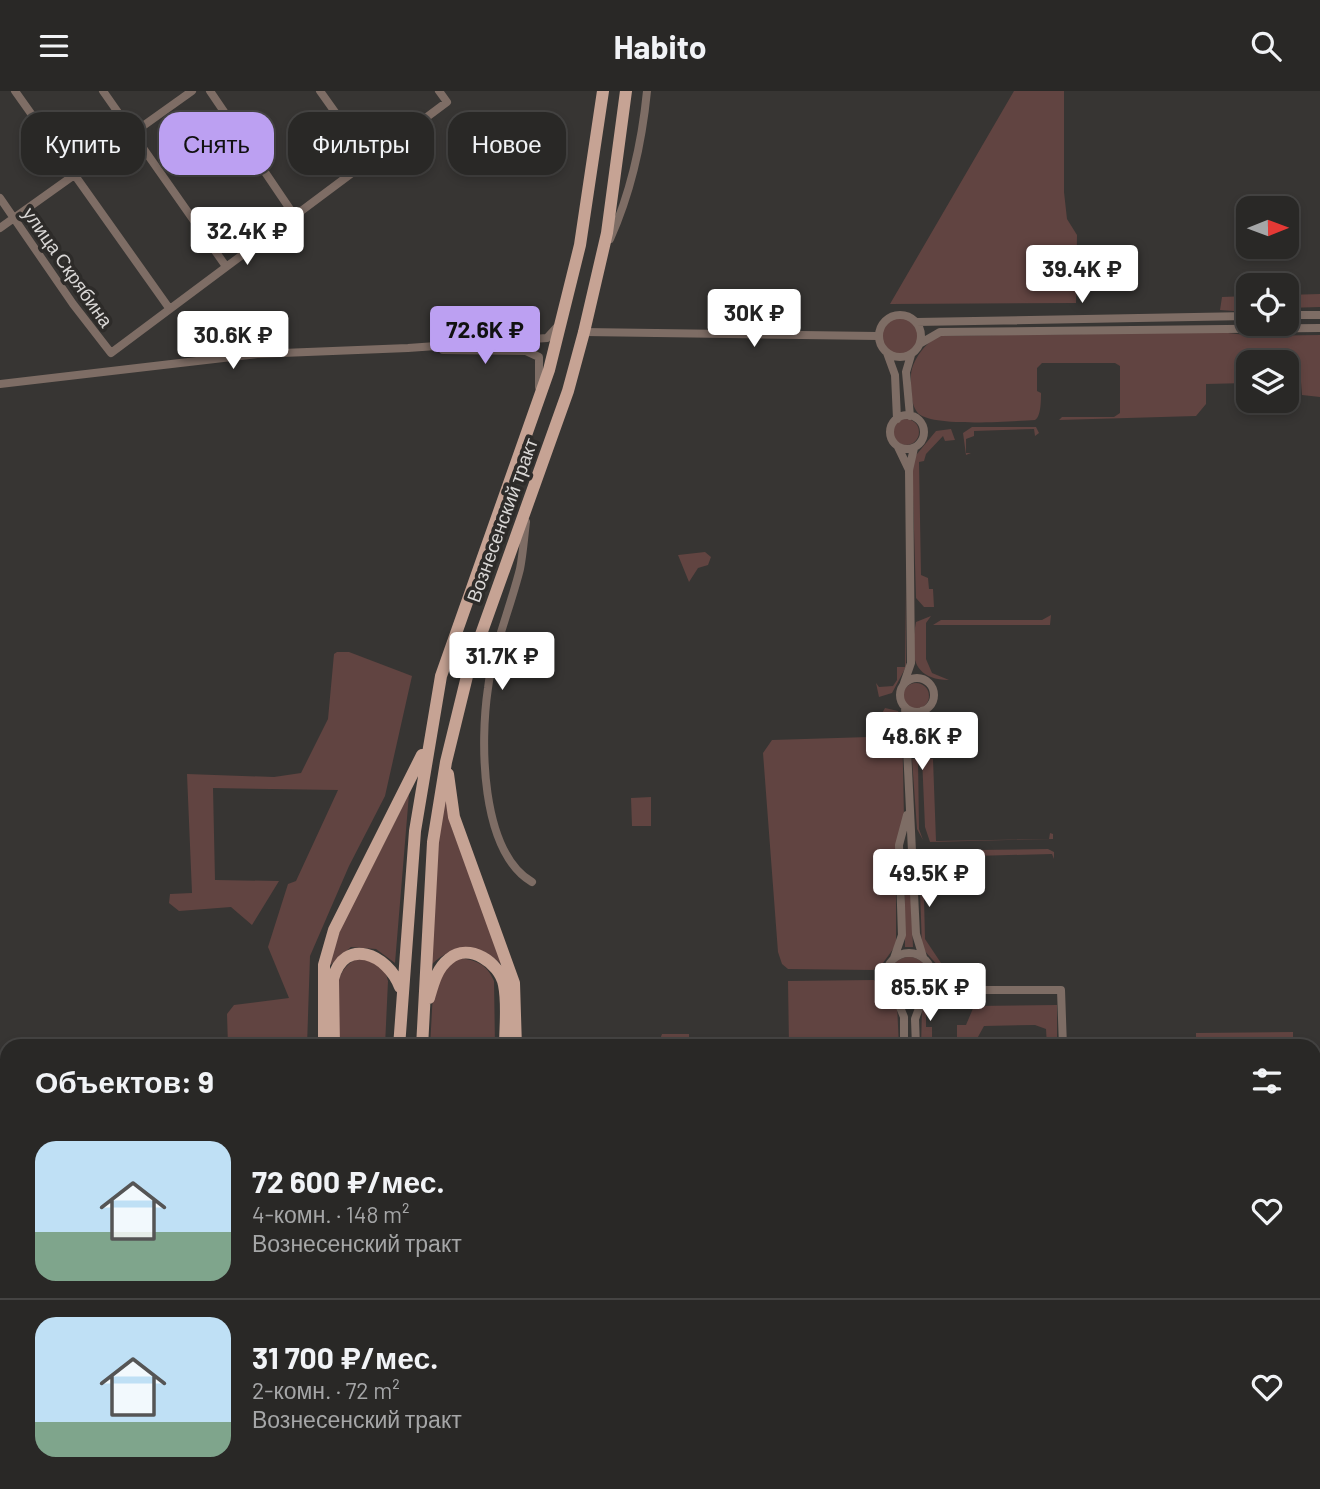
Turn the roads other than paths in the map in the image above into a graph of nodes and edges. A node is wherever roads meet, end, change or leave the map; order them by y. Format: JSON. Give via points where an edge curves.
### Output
{"nodes":[{"id":1,"x":15,"y":91,"type":"edge"},
{"id":2,"x":103,"y":91,"type":"edge"},
{"id":3,"x":192,"y":91,"type":"edge"},
{"id":4,"x":210,"y":91,"type":"edge"},
{"id":5,"x":320,"y":91,"type":"edge"},
{"id":6,"x":439,"y":91,"type":"edge"},
{"id":7,"x":603,"y":91,"type":"edge"},
{"id":8,"x":626,"y":91,"type":"edge"},
{"id":9,"x":648,"y":91,"type":"edge"},
{"id":10,"x":30,"y":112,"type":"edge"},
{"id":11,"x":118,"y":112,"type":"edge"},
{"id":12,"x":335,"y":112,"type":"edge"},
{"id":13,"x":434,"y":112,"type":"edge"},
{"id":14,"x":145,"y":124,"type":"edge"},
{"id":15,"x":145,"y":151,"type":"edge"},
{"id":16,"x":74,"y":175,"type":"joint"},
{"id":17,"x":349,"y":175,"type":"edge"},
{"id":18,"x":0,"y":198,"type":"edge"},
{"id":19,"x":294,"y":215,"type":"junction"},
{"id":20,"x":14,"y":218,"type":"junction"},
{"id":21,"x":0,"y":228,"type":"edge"},
{"id":22,"x":601,"y":261,"type":"junction"},
{"id":23,"x":225,"y":265,"type":"junction"},
{"id":24,"x":169,"y":308,"type":"junction"},
{"id":25,"x":1299,"y":315,"type":"edge"},
{"id":26,"x":1320,"y":315,"type":"edge"},
{"id":27,"x":1236,"y":316,"type":"edge"},
{"id":28,"x":562,"y":322,"type":"junction"},
{"id":29,"x":916,"y":322,"type":"junction"},
{"id":30,"x":1320,"y":328,"type":"edge"},
{"id":31,"x":584,"y":332,"type":"junction"},
{"id":32,"x":878,"y":336,"type":"junction"},
{"id":33,"x":920,"y":343,"type":"junction"},
{"id":34,"x":408,"y":348,"type":"junction"},
{"id":35,"x":887,"y":353,"type":"junction"},
{"id":36,"x":911,"y":355,"type":"junction"},
{"id":37,"x":0,"y":384,"type":"edge"},
{"id":38,"x":538,"y":403,"type":"junction"},
{"id":39,"x":909,"y":416,"type":"junction"},
{"id":40,"x":897,"y":419,"type":"junction"},
{"id":41,"x":898,"y":447,"type":"junction"},
{"id":42,"x":915,"y":447,"type":"junction"},
{"id":43,"x":909,"y":470,"type":"junction"},
{"id":44,"x":527,"y":507,"type":"junction"},
{"id":45,"x":911,"y":663,"type":"junction"},
{"id":46,"x":919,"y":678,"type":"junction"},
{"id":47,"x":904,"y":683,"type":"junction"},
{"id":48,"x":905,"y":707,"type":"junction"},
{"id":49,"x":922,"y":711,"type":"junction"},
{"id":50,"x":907,"y":737,"type":"junction"},
{"id":51,"x":428,"y":742,"type":"junction"},
{"id":52,"x":446,"y":762,"type":"junction"},
{"id":53,"x":908,"y":809,"type":"junction"},
{"id":54,"x":912,"y":845,"type":"junction"},
{"id":55,"x":899,"y":860,"type":"junction"},
{"id":56,"x":532,"y":882,"type":"dead end"},
{"id":57,"x":923,"y":957,"type":"junction"},
{"id":58,"x":894,"y":958,"type":"junction"},
{"id":59,"x":933,"y":974,"type":"junction"},
{"id":60,"x":402,"y":991,"type":"junction"},
{"id":61,"x":925,"y":993,"type":"junction"},
{"id":62,"x":895,"y":995,"type":"junction"},
{"id":63,"x":424,"y":1011,"type":"junction"},
{"id":64,"x":324,"y":1039,"type":"edge"},
{"id":65,"x":334,"y":1039,"type":"edge"},
{"id":66,"x":399,"y":1039,"type":"edge"},
{"id":67,"x":422,"y":1039,"type":"edge"},
{"id":68,"x":505,"y":1039,"type":"edge"},
{"id":69,"x":516,"y":1039,"type":"edge"},
{"id":70,"x":904,"y":1039,"type":"edge"},
{"id":71,"x":916,"y":1039,"type":"edge"},
{"id":72,"x":1063,"y":1039,"type":"edge"}],
"edges":[{"from":1,"to":10,"type":"street"},
{"from":2,"to":11,"type":"street"},
{"from":3,"to":14,"type":"street"},
{"from":4,"to":19,"type":"street"},
{"from":5,"to":12,"type":"street"},
{"from":6,"to":13,"type":"street","via":[[447,102]]},
{"from":7,"to":28,"type":"main road","name":"Вознесенский тракт","via":[[580,244]]},
{"from":8,"to":22,"type":"main road","name":"Вознесенский тракт"},
{"from":9,"to":22,"type":"street","via":[[642,137],[620,216]]},
{"from":15,"to":23,"type":"street"},
{"from":16,"to":20,"type":"street"},
{"from":16,"to":24,"type":"street"},
{"from":17,"to":19,"type":"street"},
{"from":18,"to":20,"type":"street","name":"улица Скрябина"},
{"from":19,"to":23,"type":"street"},
{"from":20,"to":21,"type":"street"},
{"from":20,"to":24,"type":"street","name":"улица Скрябина","via":[[111,353]]},
{"from":22,"to":31,"type":"main road","name":"Вознесенский тракт"},
{"from":23,"to":24,"type":"street"},
{"from":25,"to":26,"type":"street"},
{"from":27,"to":29,"type":"street"},
{"from":28,"to":34,"type":"street","via":[[547,338]]},
{"from":28,"to":38,"type":"main road","name":"Вознесенский тракт"},
{"from":29,"to":32,"type":"street","via":[[893,316],[884,321]]},
{"from":29,"to":33,"type":"street"},
{"from":30,"to":33,"type":"street","via":[[940,332]]},
{"from":31,"to":32,"type":"street"},
{"from":31,"to":44,"type":"main road","name":"Вознесенский тракт"},
{"from":32,"to":35,"type":"street"},
{"from":33,"to":36,"type":"street"},
{"from":34,"to":37,"type":"street","via":[[257,354]]},
{"from":34,"to":38,"type":"street","via":[[526,351],[541,364]]},
{"from":35,"to":36,"type":"street","via":[[900,358]]},
{"from":35,"to":40,"type":"street","via":[[895,375]]},
{"from":36,"to":39,"type":"street","via":[[906,372]]},
{"from":38,"to":51,"type":"main road","name":"Вознесенский тракт","via":[[441,676]]},
{"from":39,"to":40,"type":"street"},
{"from":39,"to":42,"type":"street","via":[[920,422],[924,431]]},
{"from":40,"to":41,"type":"street","via":[[890,433]]},
{"from":41,"to":42,"type":"street"},
{"from":41,"to":43,"type":"street"},
{"from":42,"to":43,"type":"street"},
{"from":43,"to":45,"type":"street"},
{"from":44,"to":52,"type":"main road","name":"Вознесенский тракт","via":[[469,667]]},
{"from":44,"to":56,"type":"street","via":[[521,566],[488,685],[485,755],[496,834]]},
{"from":45,"to":46,"type":"street"},
{"from":45,"to":47,"type":"street"},
{"from":46,"to":47,"type":"street"},
{"from":46,"to":49,"type":"street","via":[[929,683],[934,695],[931,705]]},
{"from":47,"to":48,"type":"street","via":[[900,695]]},
{"from":48,"to":49,"type":"street"},
{"from":48,"to":50,"type":"street"},
{"from":49,"to":50,"type":"street"},
{"from":50,"to":53,"type":"street"},
{"from":51,"to":60,"type":"main road","name":"Вознесенский тракт","via":[[415,831]]},
{"from":51,"to":64,"type":"main road","via":[[334,930],[324,965]]},
{"from":52,"to":63,"type":"main road","name":"Вознесенский тракт","via":[[433,842]]},
{"from":52,"to":69,"type":"main road","via":[[454,817],[514,983]]},
{"from":53,"to":54,"type":"street"},
{"from":53,"to":55,"type":"street"},
{"from":54,"to":55,"type":"street"},
{"from":54,"to":57,"type":"street","via":[[916,933]]},
{"from":55,"to":58,"type":"street","via":[[902,935]]},
{"from":57,"to":58,"type":"street","via":[[908,952]]},
{"from":57,"to":59,"type":"street"},
{"from":58,"to":62,"type":"street","via":[[886,977]]},
{"from":59,"to":61,"type":"street"},
{"from":59,"to":72,"type":"street","via":[[966,974],[967,990],[1061,990]]},
{"from":60,"to":65,"type":"main road","via":[[395,973],[377,957],[361,954],[342,962],[333,979]]},
{"from":60,"to":66,"type":"main road","name":"Вознесенский тракт"},
{"from":61,"to":62,"type":"street","via":[[910,1000]]},
{"from":61,"to":71,"type":"street","via":[[915,1019]]},
{"from":62,"to":70,"type":"street","via":[[904,1017]]},
{"from":63,"to":67,"type":"main road","name":"Вознесенский тракт"},
{"from":63,"to":68,"type":"main road","via":[[446,960],[459,953],[485,958],[505,986]]}]}
